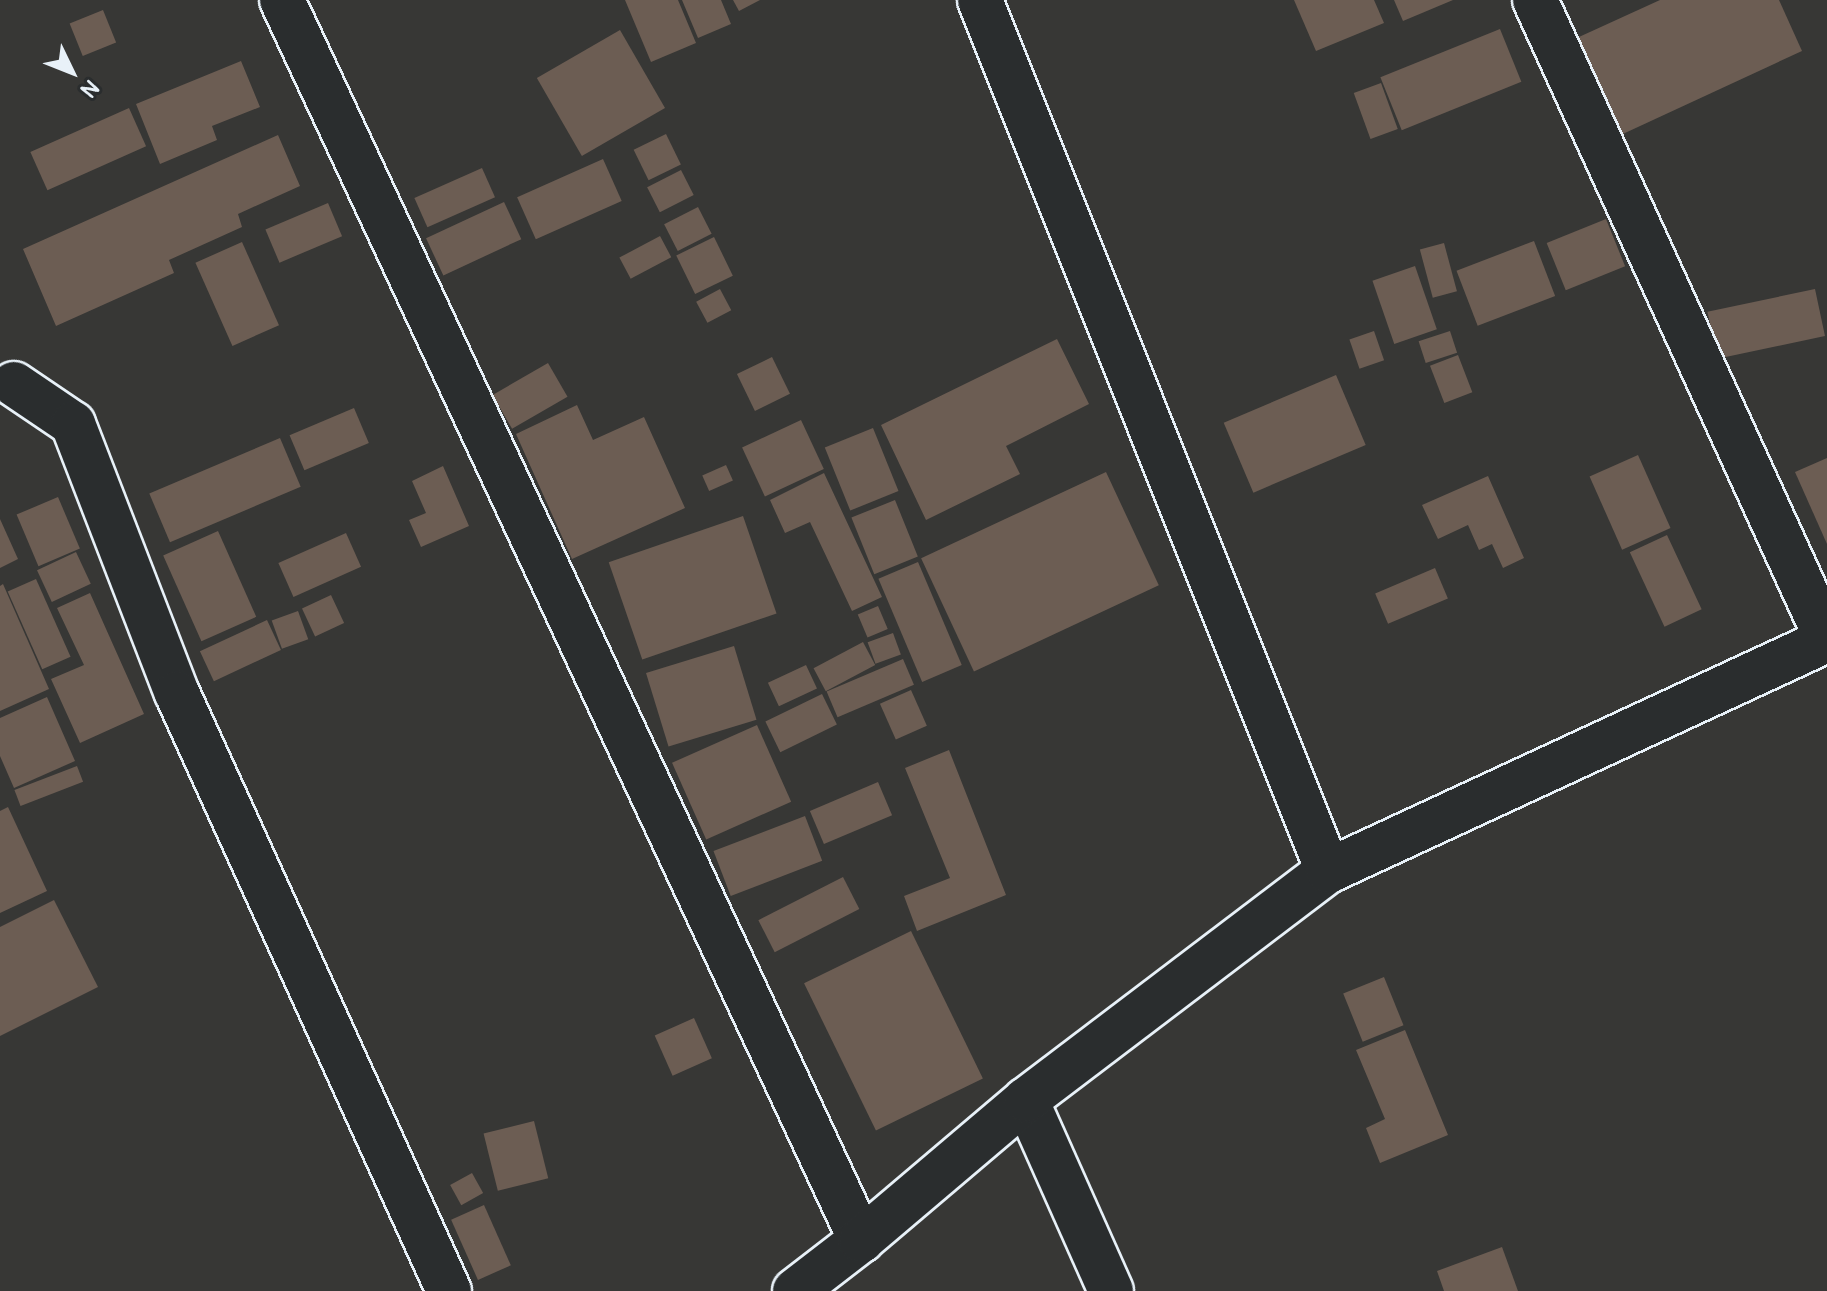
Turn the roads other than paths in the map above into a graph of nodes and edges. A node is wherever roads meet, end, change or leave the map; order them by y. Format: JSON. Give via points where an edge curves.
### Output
{"nodes":[{"id":1,"x":282,"y":0,"type":"edge"},
{"id":2,"x":980,"y":0,"type":"edge"},
{"id":3,"x":1535,"y":0,"type":"edge"},
{"id":4,"x":5,"y":384,"type":"edge"},
{"id":5,"x":1827,"y":640,"type":"edge"},
{"id":6,"x":1328,"y":871,"type":"junction"},
{"id":7,"x":1026,"y":1100,"type":"junction"},
{"id":8,"x":861,"y":1240,"type":"junction"},
{"id":9,"x":449,"y":1291,"type":"edge"},
{"id":10,"x":795,"y":1291,"type":"edge"},
{"id":11,"x":1111,"y":1291,"type":"edge"}],
"edges":[{"from":1,"to":8,"type":"street"},
{"from":2,"to":6,"type":"street"},
{"from":3,"to":5,"type":"street"},
{"from":4,"to":9,"type":"street","via":[[73,424],[177,693]]},
{"from":5,"to":6,"type":"street"},
{"from":6,"to":7,"type":"street"},
{"from":7,"to":8,"type":"street"},
{"from":7,"to":11,"type":"street"},
{"from":8,"to":10,"type":"street"}]}
